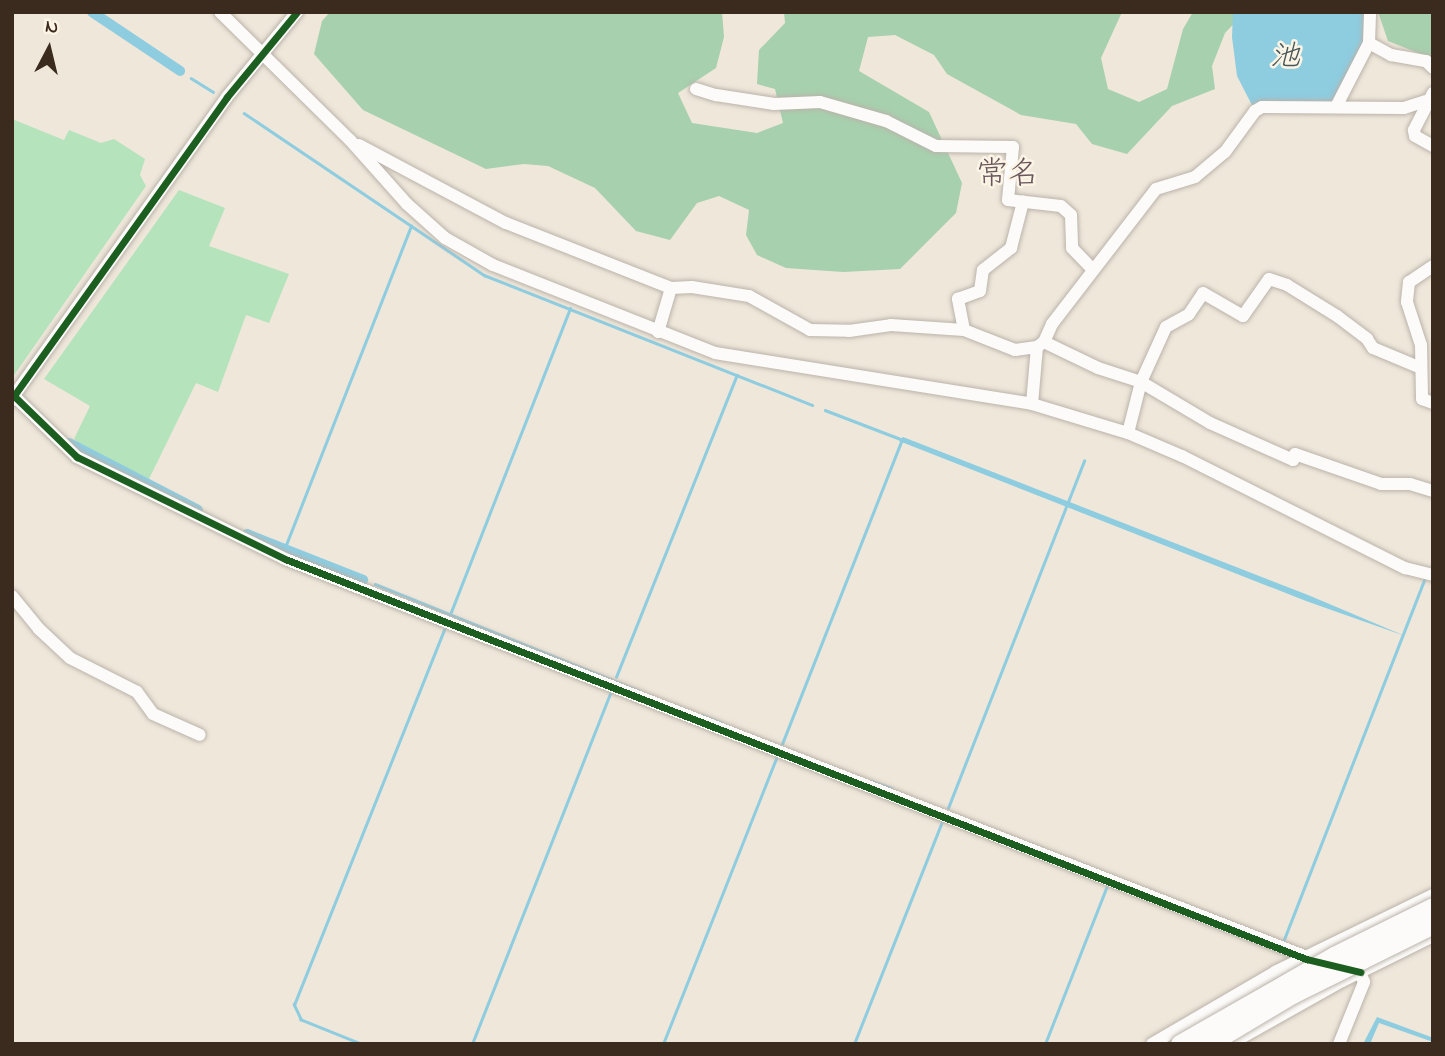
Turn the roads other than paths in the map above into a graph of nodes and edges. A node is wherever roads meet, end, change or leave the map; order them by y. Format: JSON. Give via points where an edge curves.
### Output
{"nodes":[{"id":1,"x":220,"y":12,"type":"edge"},
{"id":2,"x":297,"y":12,"type":"edge"},
{"id":3,"x":1370,"y":12,"type":"edge"},
{"id":4,"x":1369,"y":43,"type":"junction"},
{"id":5,"x":263,"y":53,"type":"junction"},
{"id":6,"x":1433,"y":68,"type":"edge"},
{"id":7,"x":696,"y":89,"type":"dead end"},
{"id":8,"x":1429,"y":97,"type":"edge"},
{"id":9,"x":1337,"y":105,"type":"junction"},
{"id":10,"x":349,"y":140,"type":"junction"},
{"id":11,"x":1433,"y":146,"type":"edge"},
{"id":12,"x":1023,"y":202,"type":"junction"},
{"id":13,"x":1433,"y":265,"type":"edge"},
{"id":14,"x":1092,"y":269,"type":"junction"},
{"id":15,"x":671,"y":288,"type":"junction"},
{"id":16,"x":964,"y":330,"type":"junction"},
{"id":17,"x":658,"y":332,"type":"junction"},
{"id":18,"x":1040,"y":344,"type":"junction"},
{"id":19,"x":1422,"y":368,"type":"junction"},
{"id":20,"x":1141,"y":382,"type":"junction"},
{"id":21,"x":13,"y":396,"type":"edge"},
{"id":22,"x":1433,"y":403,"type":"edge"},
{"id":23,"x":1032,"y":404,"type":"junction"},
{"id":24,"x":1128,"y":433,"type":"junction"},
{"id":25,"x":1433,"y":491,"type":"edge"},
{"id":26,"x":1433,"y":561,"type":"edge"},
{"id":27,"x":1430,"y":575,"type":"edge"},
{"id":28,"x":12,"y":596,"type":"edge"},
{"id":29,"x":200,"y":735,"type":"dead end"},
{"id":30,"x":1433,"y":895,"type":"edge"},
{"id":31,"x":1433,"y":907,"type":"edge"},
{"id":32,"x":1433,"y":924,"type":"edge"},
{"id":33,"x":1433,"y":936,"type":"edge"},
{"id":34,"x":1306,"y":959,"type":"junction"},
{"id":35,"x":1360,"y":972,"type":"junction"},
{"id":36,"x":1152,"y":1044,"type":"edge"},
{"id":37,"x":1180,"y":1044,"type":"edge"},
{"id":38,"x":1208,"y":1044,"type":"edge"},
{"id":39,"x":1230,"y":1044,"type":"edge"},
{"id":40,"x":1339,"y":1044,"type":"edge"}],
"edges":[{"from":1,"to":5,"type":"street"},
{"from":2,"to":5,"type":"street"},
{"from":3,"to":4,"type":"street"},
{"from":4,"to":6,"type":"street","via":[[1391,55],[1426,61]]},
{"from":4,"to":9,"type":"street"},
{"from":5,"to":10,"type":"street"},
{"from":5,"to":21,"type":"street"},
{"from":7,"to":12,"type":"street","via":[[774,104],[820,102],[886,121],[936,146],[1013,147],[1007,201]]},
{"from":8,"to":9,"type":"street","via":[[1404,108]]},
{"from":8,"to":11,"type":"street","via":[[1414,130],[1415,136]]},
{"from":9,"to":14,"type":"street","via":[[1255,111],[1225,152],[1195,177],[1156,189]]},
{"from":10,"to":15,"type":"street","via":[[506,223]]},
{"from":10,"to":17,"type":"street","via":[[445,238],[493,265]]},
{"from":12,"to":14,"type":"street","via":[[1061,206],[1071,215],[1072,248]]},
{"from":12,"to":16,"type":"street","via":[[1011,248],[983,270],[980,291],[958,299]]},
{"from":13,"to":19,"type":"street","via":[[1409,282],[1407,302],[1421,345]]},
{"from":14,"to":18,"type":"street"},
{"from":15,"to":16,"type":"street","via":[[749,296],[810,330],[891,325]]},
{"from":15,"to":17,"type":"street"},
{"from":16,"to":18,"type":"street","via":[[1015,350]]},
{"from":17,"to":23,"type":"street","via":[[715,353]]},
{"from":18,"to":20,"type":"street"},
{"from":18,"to":23,"type":"street"},
{"from":19,"to":20,"type":"street","via":[[1373,348],[1337,316],[1269,279],[1243,316],[1203,293],[1189,314],[1166,327]]},
{"from":19,"to":22,"type":"street","via":[[1422,400]]},
{"from":20,"to":24,"type":"street"},
{"from":20,"to":25,"type":"street","via":[[1210,423],[1293,460],[1295,454],[1381,484],[1410,484]]},
{"from":21,"to":34,"type":"street","via":[[77,457],[285,559]]},
{"from":23,"to":24,"type":"street"},
{"from":24,"to":27,"type":"street","via":[[1405,568]]},
{"from":26,"to":27,"type":"street"},
{"from":28,"to":29,"type":"street","via":[[70,659],[137,692],[153,715]]},
{"from":30,"to":34,"type":"street"},
{"from":31,"to":37,"type":"highway","bridge":true,"via":[[1334,956]]},
{"from":32,"to":38,"type":"highway","bridge":true,"via":[[1293,994]]},
{"from":33,"to":35,"type":"street"},
{"from":34,"to":35,"type":"street"},
{"from":34,"to":36,"type":"street","via":[[1275,972]]},
{"from":35,"to":39,"type":"street"},
{"from":35,"to":40,"type":"street","via":[[1364,982]]}]}
